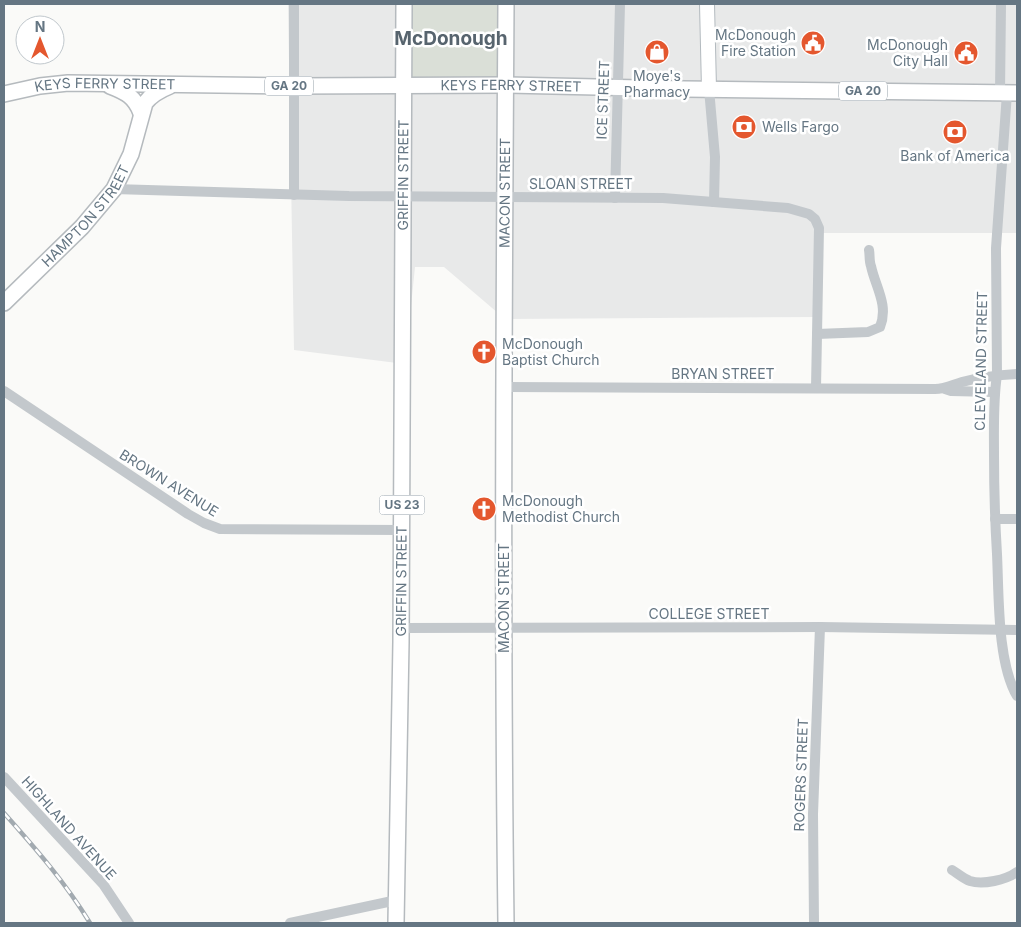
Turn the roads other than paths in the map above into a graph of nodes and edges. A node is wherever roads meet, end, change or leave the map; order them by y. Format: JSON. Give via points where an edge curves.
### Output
{"nodes":[{"id":1,"x":294,"y":4,"type":"edge"},
{"id":2,"x":404,"y":4,"type":"edge"},
{"id":3,"x":506,"y":4,"type":"edge"},
{"id":4,"x":620,"y":4,"type":"edge"},
{"id":5,"x":707,"y":4,"type":"edge"},
{"id":6,"x":1001,"y":4,"type":"edge"},
{"id":7,"x":102,"y":84,"type":"junction"},
{"id":8,"x":174,"y":85,"type":"junction"},
{"id":9,"x":506,"y":85,"type":"junction"},
{"id":10,"x":296,"y":86,"type":"junction"},
{"id":11,"x":404,"y":87,"type":"junction"},
{"id":12,"x":618,"y":88,"type":"junction"},
{"id":13,"x":709,"y":89,"type":"junction"},
{"id":14,"x":1008,"y":93,"type":"edge"},
{"id":15,"x":4,"y":94,"type":"edge"},
{"id":16,"x":141,"y":114,"type":"junction"},
{"id":17,"x":114,"y":189,"type":"junction"},
{"id":18,"x":294,"y":194,"type":"junction"},
{"id":19,"x":404,"y":196,"type":"junction"},
{"id":20,"x":504,"y":198,"type":"junction"},
{"id":21,"x":615,"y":198,"type":"junction"},
{"id":22,"x":714,"y":202,"type":"junction"},
{"id":23,"x":869,"y":250,"type":"dead end"},
{"id":24,"x":4,"y":303,"type":"edge"},
{"id":25,"x":817,"y":334,"type":"junction"},
{"id":26,"x":1017,"y":374,"type":"edge"},
{"id":27,"x":997,"y":375,"type":"junction"},
{"id":28,"x":503,"y":387,"type":"junction"},
{"id":29,"x":816,"y":388,"type":"junction"},
{"id":30,"x":944,"y":389,"type":"junction"},
{"id":31,"x":4,"y":391,"type":"edge"},
{"id":32,"x":994,"y":392,"type":"junction"},
{"id":33,"x":1017,"y":518,"type":"edge"},
{"id":34,"x":995,"y":519,"type":"junction"},
{"id":35,"x":402,"y":530,"type":"junction"},
{"id":36,"x":820,"y":627,"type":"junction"},
{"id":37,"x":401,"y":628,"type":"junction"},
{"id":38,"x":504,"y":628,"type":"junction"},
{"id":39,"x":1000,"y":630,"type":"junction"},
{"id":40,"x":1017,"y":630,"type":"edge"},
{"id":41,"x":1017,"y":696,"type":"edge"},
{"id":42,"x":4,"y":777,"type":"edge"},
{"id":43,"x":952,"y":870,"type":"dead end"},
{"id":44,"x":1017,"y":872,"type":"edge"},
{"id":45,"x":397,"y":900,"type":"junction"},
{"id":46,"x":129,"y":923,"type":"edge"},
{"id":47,"x":290,"y":923,"type":"edge"},
{"id":48,"x":396,"y":923,"type":"edge"},
{"id":49,"x":506,"y":923,"type":"edge"},
{"id":50,"x":814,"y":923,"type":"edge"}],
"edges":[{"from":1,"to":10,"type":"street"},
{"from":2,"to":11,"type":"main road","number":"US 23"},
{"from":3,"to":9,"type":"main road","name":"MACON STREET"},
{"from":4,"to":12,"type":"street","name":"ICE STREET"},
{"from":5,"to":13,"type":"main road"},
{"from":6,"to":14,"type":"street","name":"CLEVELAND STREET"},
{"from":7,"to":8,"type":"main road","name":"KEYS FERRY STREET"},
{"from":7,"to":15,"type":"main road","name":"KEYS FERRY STREET","via":[[55,84]]},
{"from":7,"to":16,"type":"main road","via":[[124,91],[138,105]]},
{"from":8,"to":10,"type":"main road","name":"KEYS FERRY STREET","number":"GA 20"},
{"from":8,"to":16,"type":"main road","via":[[150,97]]},
{"from":9,"to":11,"type":"main road","name":"KEYS FERRY STREET","number":"GA 20"},
{"from":9,"to":12,"type":"main road","name":"KEYS FERRY STREET","number":"GA 20"},
{"from":9,"to":20,"type":"main road","name":"MACON STREET"},
{"from":10,"to":11,"type":"main road","name":"KEYS FERRY STREET","number":"GA 20"},
{"from":10,"to":18,"type":"street"},
{"from":11,"to":19,"type":"main road","name":"GRIFFIN STREET","number":"US 23"},
{"from":12,"to":13,"type":"main road","name":"KEYS FERRY STREET","number":"GA 20"},
{"from":12,"to":21,"type":"street","name":"ICE STREET"},
{"from":13,"to":14,"type":"main road","name":"KEYS FERRY STREET","number":"GA 20"},
{"from":13,"to":22,"type":"street","via":[[715,157]]},
{"from":14,"to":27,"type":"street","name":"CLEVELAND STREET","via":[[996,248]]},
{"from":16,"to":17,"type":"main road","name":"HAMPTON STREET","via":[[131,154]]},
{"from":17,"to":18,"type":"street","name":"SLOAN STREET"},
{"from":17,"to":24,"type":"main road","name":"HAMPTON STREET","via":[[82,227]]},
{"from":18,"to":19,"type":"street","name":"SLOAN STREET"},
{"from":19,"to":20,"type":"street","name":"SLOAN STREET"},
{"from":19,"to":35,"type":"main road","name":"GRIFFIN STREET","number":"US 23"},
{"from":20,"to":21,"type":"street","name":"SLOAN STREET"},
{"from":20,"to":28,"type":"main road","name":"MACON STREET"},
{"from":21,"to":22,"type":"street","name":"SLOAN STREET"},
{"from":22,"to":25,"type":"street","name":"SLOAN STREET","via":[[788,208],[802,211],[815,219],[820,228]]},
{"from":23,"to":25,"type":"street","via":[[883,310],[880,327],[868,332]]},
{"from":25,"to":29,"type":"street","name":"SLOAN STREET"},
{"from":26,"to":27,"type":"street","name":"BRYAN STREET"},
{"from":27,"to":30,"type":"street","name":"BRYAN STREET"},
{"from":27,"to":32,"type":"street","name":"CLEVELAND STREET"},
{"from":28,"to":29,"type":"street","name":"BRYAN STREET"},
{"from":28,"to":38,"type":"main road","name":"MACON STREET"},
{"from":29,"to":30,"type":"street","name":"BRYAN STREET"},
{"from":30,"to":32,"type":"street","name":"BRYAN STREET"},
{"from":31,"to":35,"type":"street","name":"BROWN AVENUE","via":[[188,514],[220,529]]},
{"from":32,"to":34,"type":"street","name":"CLEVELAND STREET"},
{"from":33,"to":34,"type":"street"},
{"from":34,"to":39,"type":"street","name":"CLEVELAND STREET"},
{"from":35,"to":37,"type":"main road","name":"GRIFFIN STREET","number":"US 23"},
{"from":36,"to":38,"type":"street","name":"COLLEGE STREET"},
{"from":36,"to":39,"type":"street","name":"COLLEGE STREET"},
{"from":36,"to":50,"type":"street","name":"ROGERS STREET","via":[[813,814]]},
{"from":37,"to":38,"type":"street","name":"COLLEGE STREET"},
{"from":37,"to":45,"type":"main road","name":"GRIFFIN STREET","number":"US 23"},
{"from":38,"to":49,"type":"main road","name":"MACON STREET"},
{"from":39,"to":40,"type":"street","name":"COLLEGE STREET"},
{"from":39,"to":41,"type":"street","name":"CLEVELAND STREET","via":[[1008,674]]},
{"from":42,"to":46,"type":"street","name":"HIGHLAND AVENUE","via":[[103,884]]},
{"from":43,"to":44,"type":"street","via":[[970,881],[1005,879]]},
{"from":45,"to":47,"type":"street"},
{"from":45,"to":48,"type":"main road","name":"GRIFFIN STREET","number":"US 23"}]}
